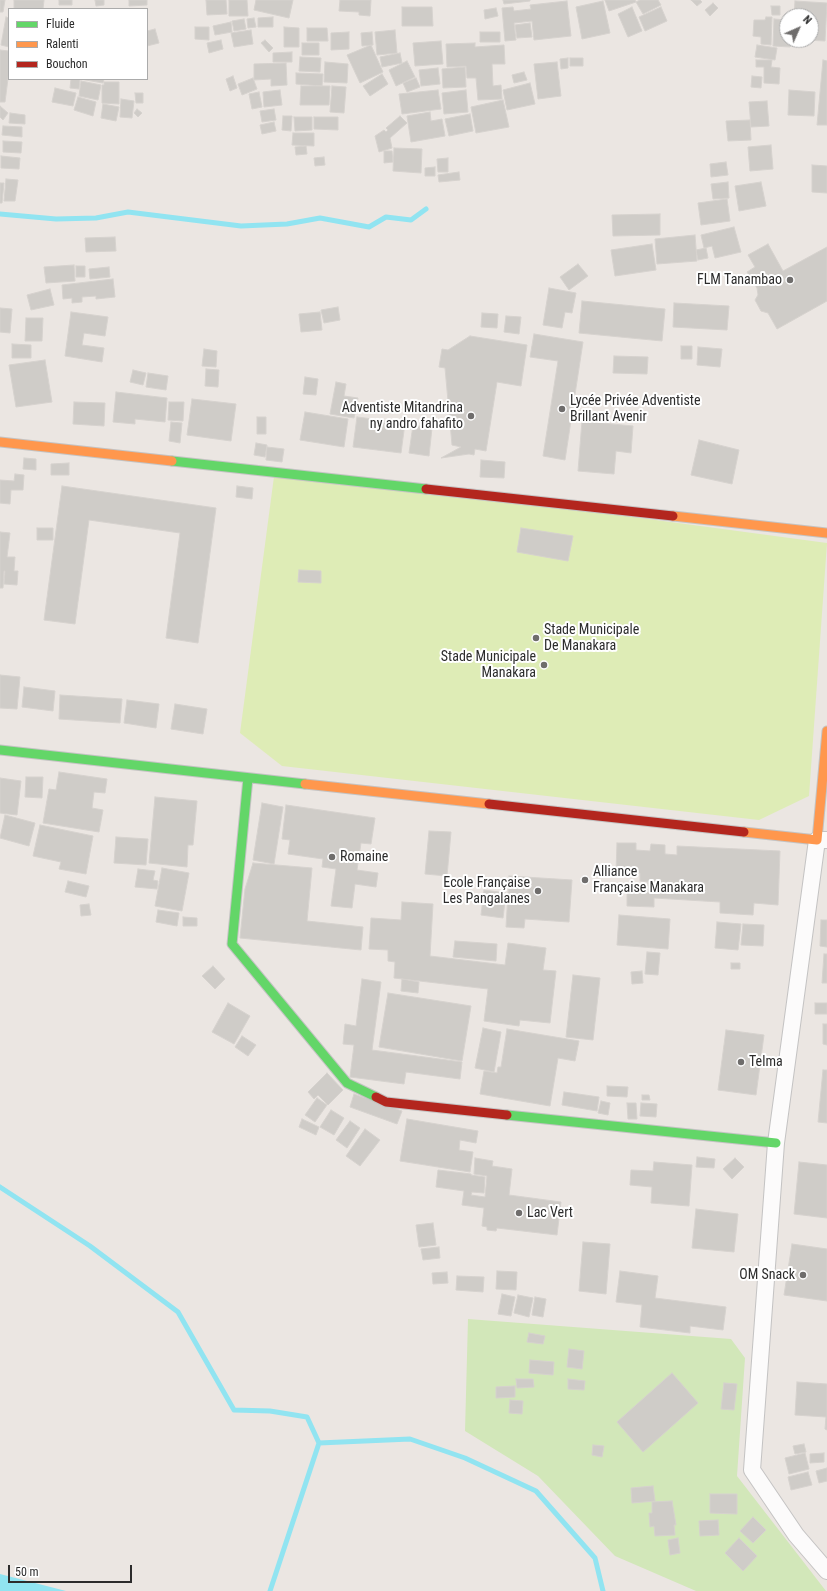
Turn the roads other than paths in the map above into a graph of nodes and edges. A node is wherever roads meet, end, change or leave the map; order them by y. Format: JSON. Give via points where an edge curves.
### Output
{"nodes":[{"id":1,"x":0,"y":442,"type":"edge"},
{"id":2,"x":827,"y":534,"type":"edge"},
{"id":3,"x":827,"y":731,"type":"edge"},
{"id":4,"x":0,"y":750,"type":"edge"},
{"id":5,"x":248,"y":778,"type":"junction"},
{"id":6,"x":822,"y":840,"type":"edge"},
{"id":7,"x":776,"y":1143,"type":"junction"},
{"id":8,"x":827,"y":1571,"type":"edge"}],
"edges":[{"from":1,"to":2,"type":"street"},
{"from":3,"to":6,"type":"street"},
{"from":4,"to":5,"type":"street"},
{"from":5,"to":6,"type":"street"},
{"from":5,"to":7,"type":"street","via":[[232,944],[347,1083],[386,1102]]},
{"from":6,"to":7,"type":"street"},
{"from":7,"to":8,"type":"street","via":[[752,1470],[796,1535]]}]}
